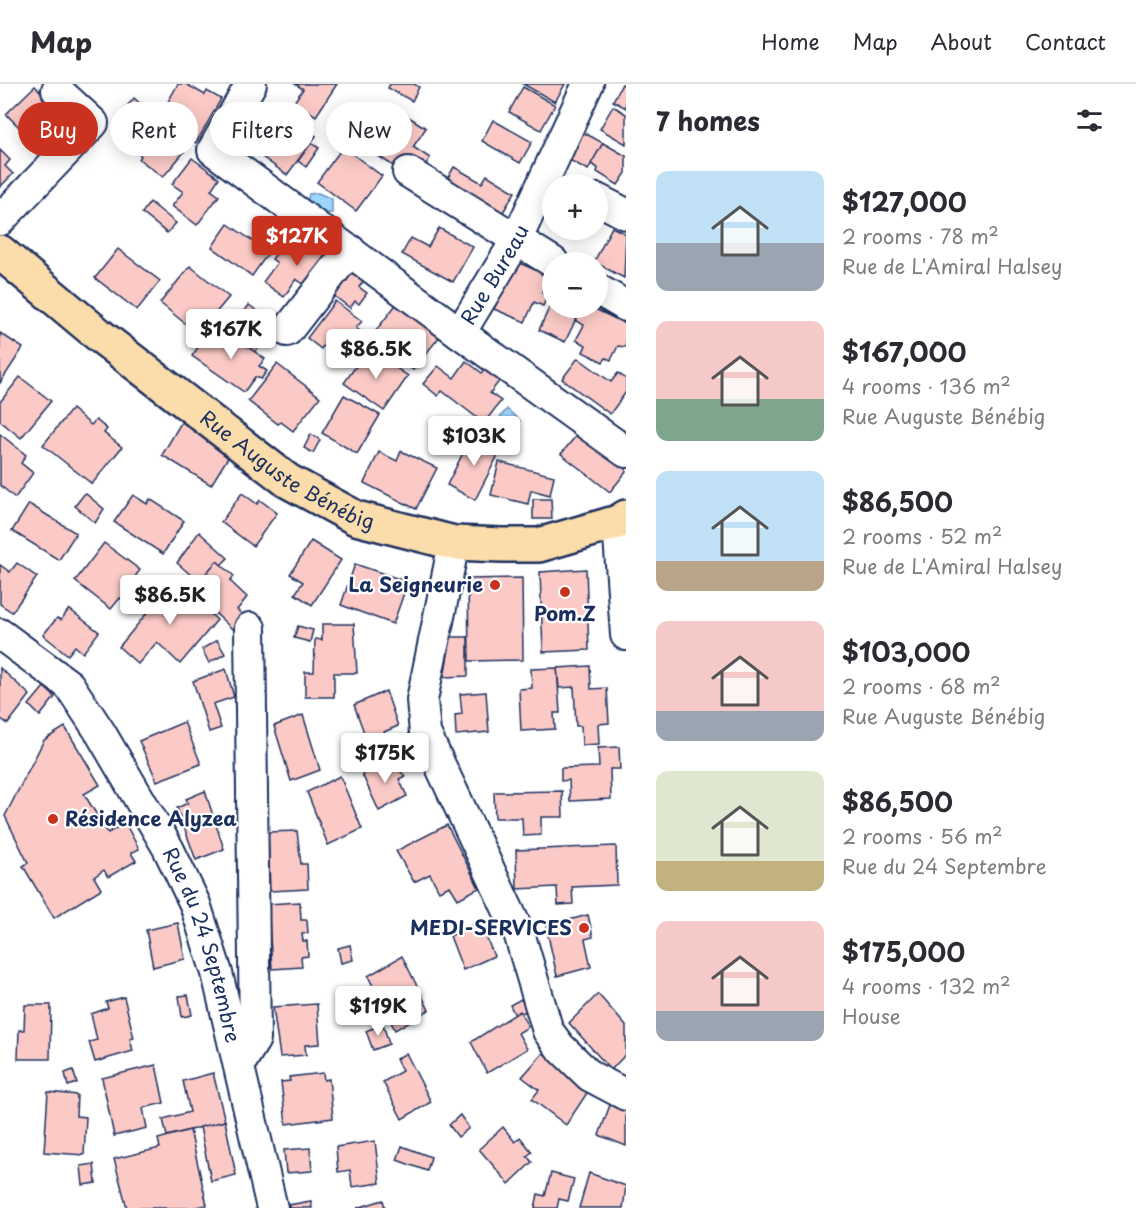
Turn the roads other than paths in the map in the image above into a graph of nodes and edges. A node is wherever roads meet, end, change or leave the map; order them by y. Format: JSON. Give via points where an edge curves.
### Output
{"nodes":[{"id":1,"x":251,"y":84,"type":"edge"},
{"id":2,"x":588,"y":84,"type":"edge"},
{"id":3,"x":57,"y":90,"type":"dead end"},
{"id":4,"x":408,"y":172,"type":"dead end"},
{"id":5,"x":560,"y":174,"type":"edge"},
{"id":6,"x":542,"y":203,"type":"edge"},
{"id":7,"x":608,"y":205,"type":"edge"},
{"id":8,"x":626,"y":214,"type":"edge"},
{"id":9,"x":0,"y":220,"type":"edge"},
{"id":10,"x":516,"y":241,"type":"junction"},
{"id":11,"x":350,"y":250,"type":"junction"},
{"id":12,"x":0,"y":252,"type":"edge"},
{"id":13,"x":542,"y":256,"type":"edge"},
{"id":14,"x":608,"y":295,"type":"edge"},
{"id":15,"x":626,"y":306,"type":"edge"},
{"id":16,"x":286,"y":331,"type":"dead end"},
{"id":17,"x":460,"y":333,"type":"junction"},
{"id":18,"x":622,"y":439,"type":"edge"},
{"id":19,"x":622,"y":520,"type":"edge"},
{"id":20,"x":454,"y":543,"type":"junction"},
{"id":21,"x":250,"y":628,"type":"dead end"},
{"id":22,"x":0,"y":634,"type":"edge"},
{"id":23,"x":626,"y":635,"type":"edge"},
{"id":24,"x":239,"y":1065,"type":"junction"},
{"id":25,"x":626,"y":1095,"type":"edge"},
{"id":26,"x":272,"y":1208,"type":"edge"}],
"edges":[{"from":1,"to":11,"type":"street","via":[[213,150]]},
{"from":2,"to":5,"type":"street","name":"Rue Bureau"},
{"from":3,"to":9,"type":"street","via":[[93,123]]},
{"from":4,"to":10,"type":"street"},
{"from":6,"to":10,"type":"street","name":"Rue Bureau"},
{"from":7,"to":8,"type":"street"},
{"from":10,"to":13,"type":"street"},
{"from":10,"to":17,"type":"street","name":"Rue Bureau"},
{"from":11,"to":16,"type":"street"},
{"from":11,"to":17,"type":"street"},
{"from":12,"to":20,"type":"main road","name":"Rue Auguste Bénébig","via":[[99,335],[288,481],[356,518]]},
{"from":14,"to":15,"type":"street"},
{"from":17,"to":18,"type":"street"},
{"from":19,"to":20,"type":"main road","name":"Rue Auguste Bénébig","via":[[539,545]]},
{"from":19,"to":23,"type":"street"},
{"from":20,"to":25,"type":"street","via":[[422,700],[425,733],[519,933],[548,1030],[590,1076]]},
{"from":21,"to":24,"type":"street","via":[[255,1039]]},
{"from":22,"to":24,"type":"street","name":"Rue du 24 Septembre","via":[[67,682],[168,848],[195,904],[217,973]]},
{"from":24,"to":26,"type":"street","name":"Rue du 24 Septembre"}]}
